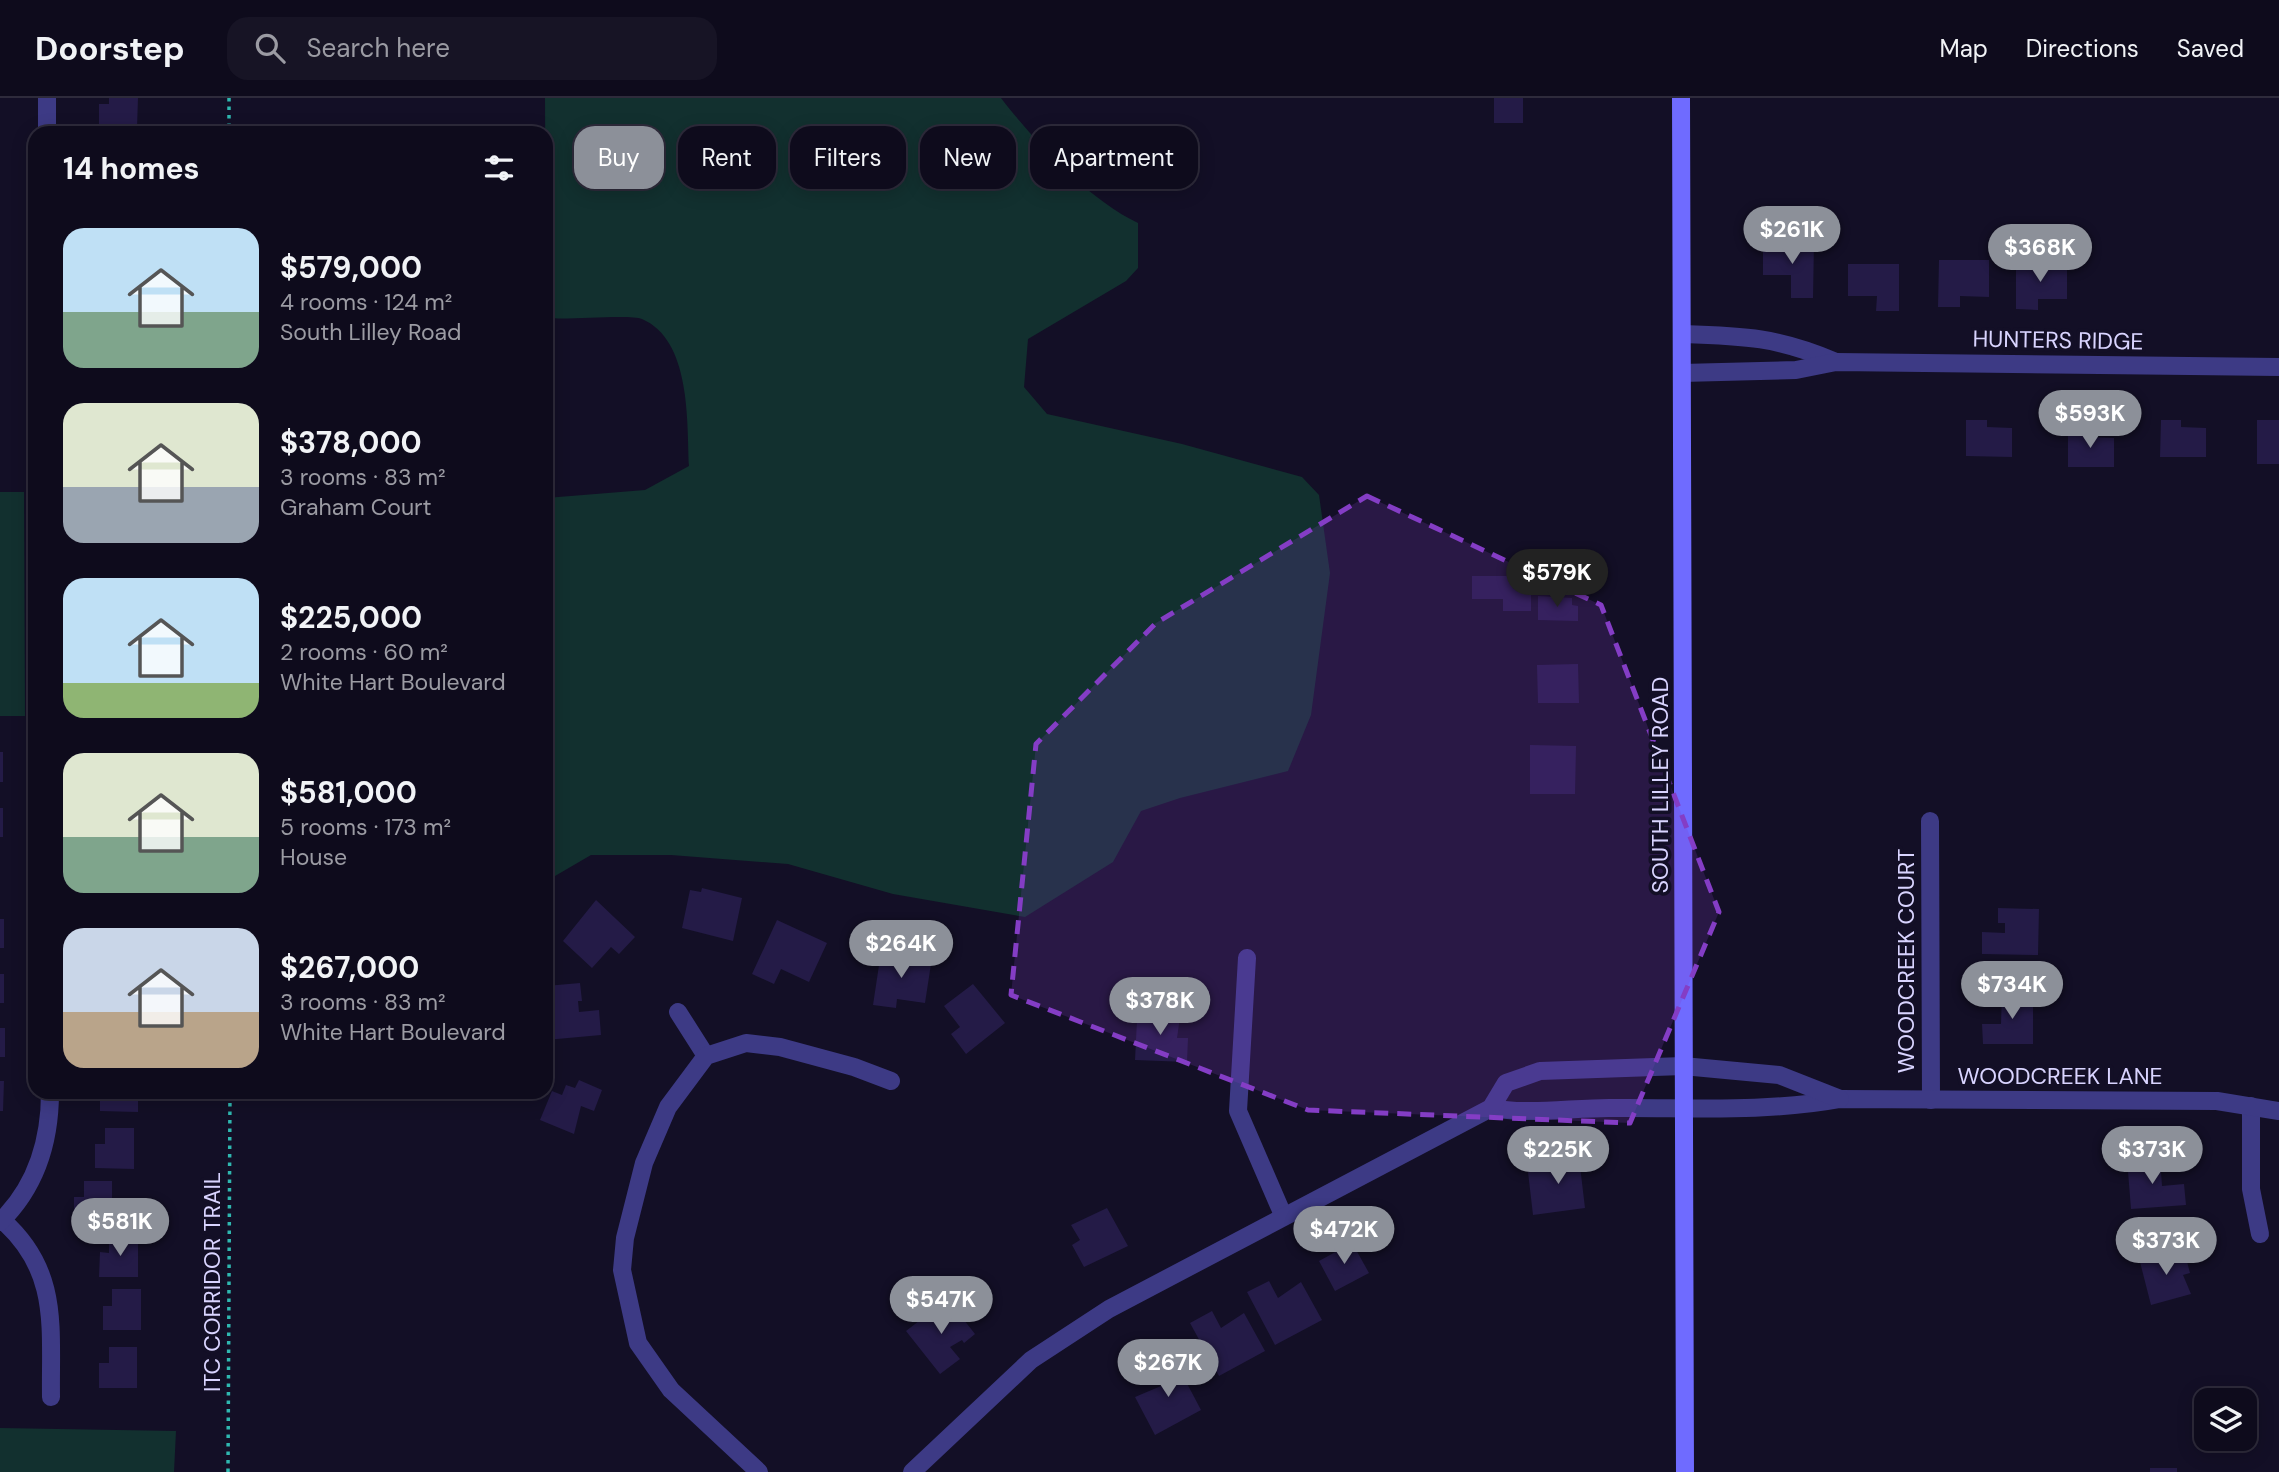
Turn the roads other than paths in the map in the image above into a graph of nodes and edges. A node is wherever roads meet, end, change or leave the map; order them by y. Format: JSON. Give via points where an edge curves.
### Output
{"nodes":[{"id":1,"x":47,"y":98,"type":"edge"},
{"id":2,"x":1681,"y":98,"type":"edge"},
{"id":3,"x":47,"y":126,"type":"edge"},
{"id":4,"x":1682,"y":334,"type":"junction"},
{"id":5,"x":1836,"y":362,"type":"junction"},
{"id":6,"x":2279,"y":368,"type":"edge"},
{"id":7,"x":1682,"y":373,"type":"junction"},
{"id":8,"x":1930,"y":821,"type":"dead end"},
{"id":9,"x":1247,"y":958,"type":"dead end"},
{"id":10,"x":678,"y":1012,"type":"dead end"},
{"id":11,"x":706,"y":1056,"type":"junction"},
{"id":12,"x":1683,"y":1066,"type":"junction"},
{"id":13,"x":891,"y":1081,"type":"dead end"},
{"id":14,"x":50,"y":1099,"type":"edge"},
{"id":15,"x":1840,"y":1099,"type":"junction"},
{"id":16,"x":1931,"y":1100,"type":"junction"},
{"id":17,"x":2251,"y":1106,"type":"junction"},
{"id":18,"x":1682,"y":1107,"type":"junction"},
{"id":19,"x":1491,"y":1108,"type":"junction"},
{"id":20,"x":2279,"y":1111,"type":"edge"},
{"id":21,"x":1283,"y":1215,"type":"junction"},
{"id":22,"x":1,"y":1221,"type":"edge"},
{"id":23,"x":2260,"y":1234,"type":"dead end"},
{"id":24,"x":51,"y":1397,"type":"dead end"},
{"id":25,"x":759,"y":1472,"type":"edge"},
{"id":26,"x":912,"y":1472,"type":"edge"},
{"id":27,"x":1685,"y":1472,"type":"edge"}],
"edges":[{"from":1,"to":3,"type":"street"},
{"from":2,"to":4,"type":"street","name":"SOUTH LILLEY ROAD"},
{"from":4,"to":5,"type":"street","name":"HUNTERS RIDGE","via":[[1752,336],[1794,344]]},
{"from":4,"to":7,"type":"street","name":"SOUTH LILLEY ROAD"},
{"from":5,"to":6,"type":"street","name":"HUNTERS RIDGE"},
{"from":5,"to":7,"type":"street","name":"HUNTERS RIDGE","via":[[1796,370]]},
{"from":7,"to":12,"type":"street","name":"SOUTH LILLEY ROAD"},
{"from":8,"to":16,"type":"street","name":"WOODCREEK COURT"},
{"from":9,"to":21,"type":"street","via":[[1238,1111]]},
{"from":10,"to":11,"type":"street"},
{"from":11,"to":13,"type":"street","via":[[746,1043],[854,1067]]},
{"from":11,"to":25,"type":"street","via":[[668,1107],[644,1163],[625,1238],[622,1270],[638,1343],[671,1390]]},
{"from":12,"to":15,"type":"street","name":"WOODCREEK LANE","via":[[1779,1075]]},
{"from":12,"to":18,"type":"street","name":"SOUTH LILLEY ROAD"},
{"from":12,"to":19,"type":"street","name":"WOODCREEK LANE","via":[[1540,1071],[1506,1083]]},
{"from":14,"to":22,"type":"street","via":[[47,1140],[37,1169],[23,1196]]},
{"from":15,"to":16,"type":"street","name":"WOODCREEK LANE"},
{"from":15,"to":18,"type":"street","name":"WOODCREEK LANE","via":[[1794,1107]]},
{"from":16,"to":17,"type":"street","name":"WOODCREEK LANE","via":[[2217,1101]]},
{"from":17,"to":20,"type":"street","name":"WOODCREEK LANE"},
{"from":17,"to":23,"type":"street","via":[[2251,1189]]},
{"from":18,"to":19,"type":"street","name":"WOODCREEK LANE","via":[[1511,1112]]},
{"from":18,"to":27,"type":"street","name":"SOUTH LILLEY ROAD"},
{"from":19,"to":21,"type":"street"},
{"from":21,"to":26,"type":"street","via":[[1109,1309],[1031,1360]]},
{"from":22,"to":24,"type":"street","via":[[31,1250],[46,1284]]}]}
